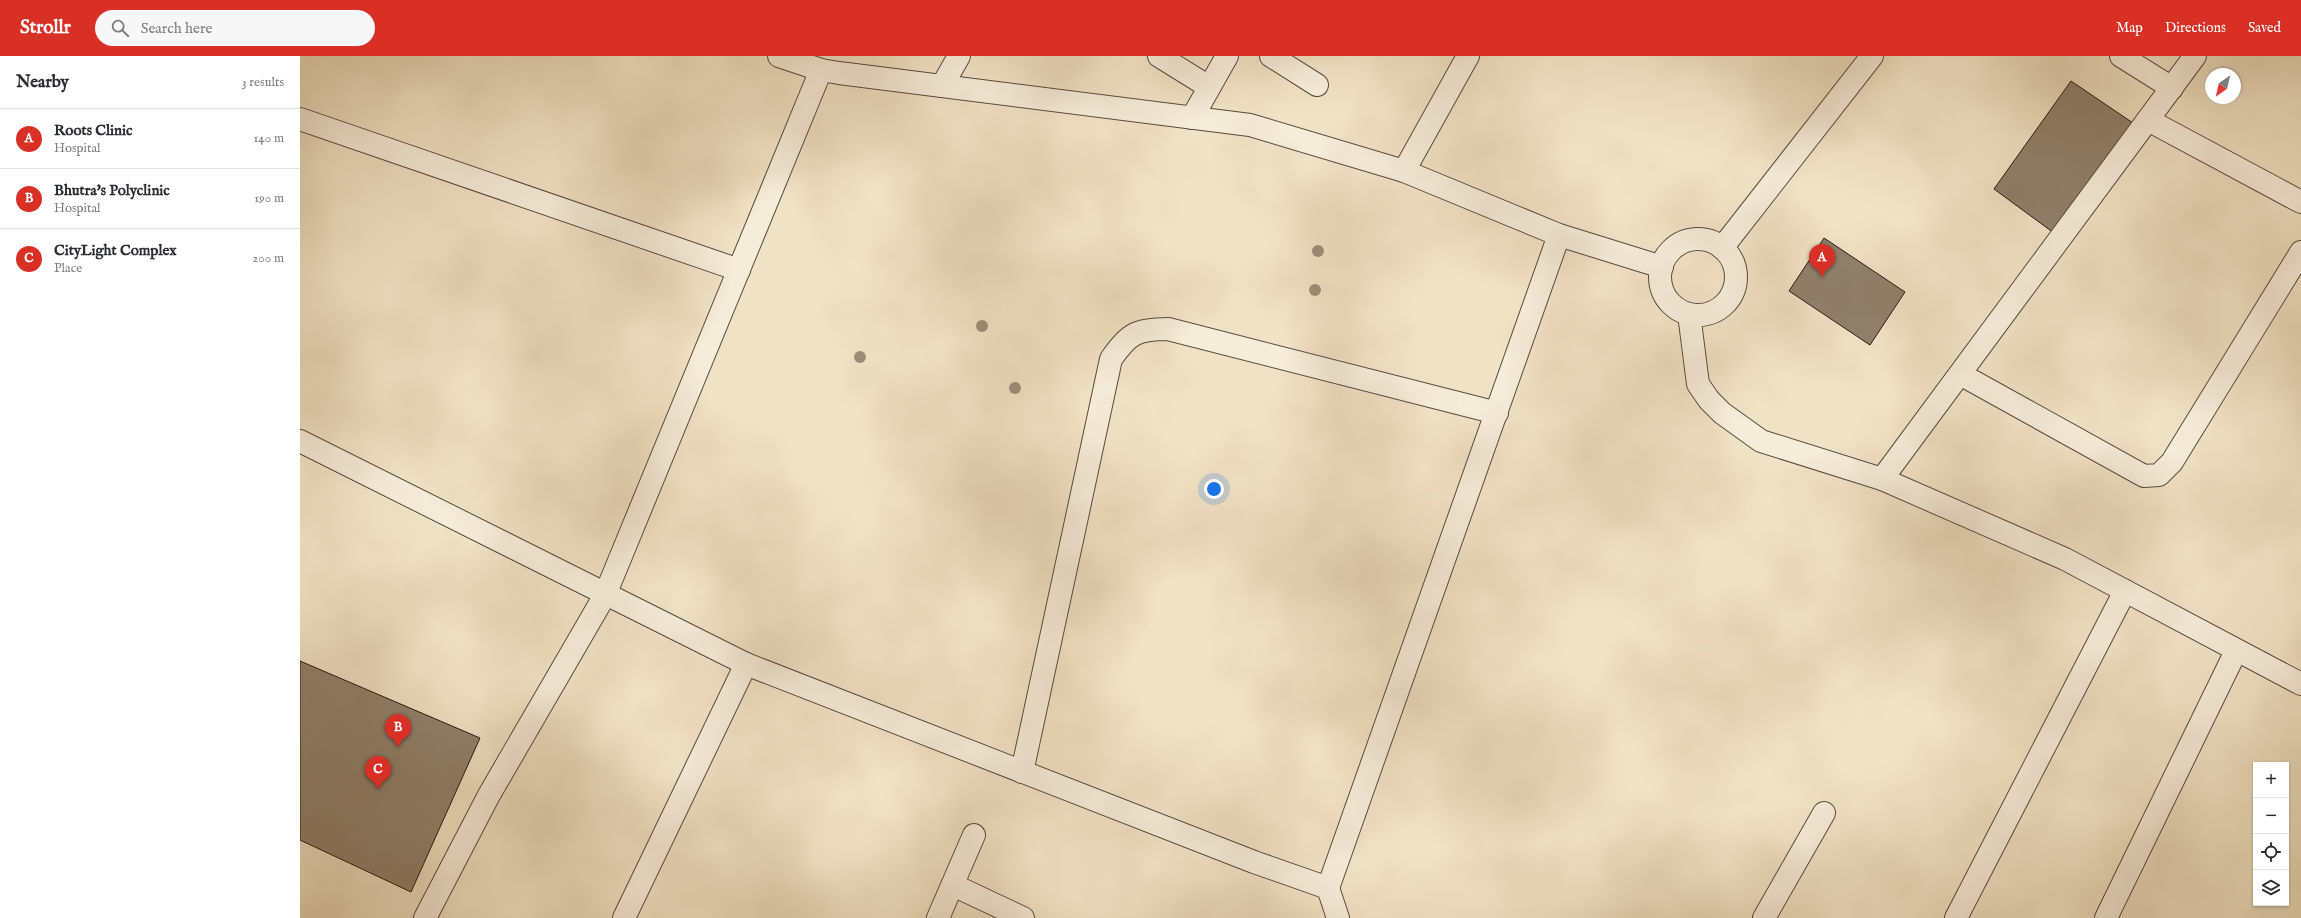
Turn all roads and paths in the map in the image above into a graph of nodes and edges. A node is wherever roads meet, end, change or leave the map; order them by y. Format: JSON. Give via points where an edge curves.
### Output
{"nodes":[{"id":1,"x":778,"y":56,"type":"edge"},
{"id":2,"x":959,"y":56,"type":"edge"},
{"id":3,"x":1159,"y":56,"type":"edge"},
{"id":4,"x":1227,"y":56,"type":"edge"},
{"id":5,"x":1271,"y":56,"type":"edge"},
{"id":6,"x":1468,"y":56,"type":"edge"},
{"id":7,"x":1872,"y":56,"type":"edge"},
{"id":8,"x":2121,"y":56,"type":"edge"},
{"id":9,"x":2195,"y":56,"type":"edge"},
{"id":10,"x":836,"y":66,"type":"edge"},
{"id":11,"x":1317,"y":85,"type":"dead end"},
{"id":12,"x":942,"y":86,"type":"junction"},
{"id":13,"x":1209,"y":87,"type":"junction"},
{"id":14,"x":2172,"y":88,"type":"junction"},
{"id":15,"x":1192,"y":118,"type":"junction"},
{"id":16,"x":300,"y":119,"type":"edge"},
{"id":17,"x":2148,"y":120,"type":"junction"},
{"id":18,"x":1404,"y":171,"type":"junction"},
{"id":19,"x":2301,"y":202,"type":"edge"},
{"id":20,"x":1559,"y":235,"type":"junction"},
{"id":21,"x":1722,"y":248,"type":"junction"},
{"id":22,"x":2301,"y":252,"type":"edge"},
{"id":23,"x":1662,"y":267,"type":"junction"},
{"id":24,"x":739,"y":270,"type":"junction"},
{"id":25,"x":1688,"y":314,"type":"junction"},
{"id":26,"x":1960,"y":374,"type":"junction"},
{"id":27,"x":1497,"y":413,"type":"junction"},
{"id":28,"x":300,"y":441,"type":"edge"},
{"id":29,"x":1882,"y":479,"type":"junction"},
{"id":30,"x":2125,"y":591,"type":"junction"},
{"id":31,"x":605,"y":594,"type":"junction"},
{"id":32,"x":2236,"y":651,"type":"junction"},
{"id":33,"x":746,"y":664,"type":"junction"},
{"id":34,"x":2301,"y":684,"type":"edge"},
{"id":35,"x":1022,"y":772,"type":"junction"},
{"id":36,"x":1824,"y":813,"type":"dead end"},
{"id":37,"x":974,"y":835,"type":"dead end"},
{"id":38,"x":954,"y":885,"type":"junction"},
{"id":39,"x":1328,"y":888,"type":"junction"},
{"id":40,"x":425,"y":918,"type":"edge"},
{"id":41,"x":624,"y":918,"type":"edge"},
{"id":42,"x":938,"y":918,"type":"edge"},
{"id":43,"x":1023,"y":918,"type":"edge"},
{"id":44,"x":1338,"y":918,"type":"edge"},
{"id":45,"x":1764,"y":918,"type":"edge"},
{"id":46,"x":1956,"y":918,"type":"edge"},
{"id":47,"x":2106,"y":918,"type":"edge"}],
"edges":[{"from":1,"to":10,"type":"street"},
{"from":2,"to":12,"type":"street"},
{"from":3,"to":13,"type":"street"},
{"from":4,"to":13,"type":"street"},
{"from":5,"to":11,"type":"street"},
{"from":6,"to":18,"type":"street"},
{"from":7,"to":21,"type":"street"},
{"from":8,"to":14,"type":"street"},
{"from":9,"to":14,"type":"street"},
{"from":10,"to":12,"type":"street"},
{"from":10,"to":24,"type":"street"},
{"from":12,"to":15,"type":"street"},
{"from":13,"to":15,"type":"street"},
{"from":14,"to":17,"type":"street"},
{"from":15,"to":18,"type":"street","via":[[1250,125]]},
{"from":16,"to":24,"type":"street"},
{"from":17,"to":19,"type":"street"},
{"from":17,"to":26,"type":"street"},
{"from":18,"to":20,"type":"street"},
{"from":20,"to":23,"type":"street"},
{"from":20,"to":27,"type":"street"},
{"from":21,"to":23,"type":"street","via":[[1711,241],[1685,241],[1667,256]]},
{"from":21,"to":25,"type":"street","via":[[1736,269],[1732,295],[1724,305],[1713,312],[1701,315]]},
{"from":22,"to":26,"type":"street","via":[[2172,462],[2159,475],[2144,476]]},
{"from":23,"to":25,"type":"street","via":[[1662,290],[1669,301]]},
{"from":24,"to":31,"type":"street"},
{"from":25,"to":29,"type":"street","via":[[1698,384],[1708,400],[1722,413],[1761,441]]},
{"from":26,"to":29,"type":"street"},
{"from":27,"to":35,"type":"street","via":[[1168,329],[1148,329],[1133,333],[1111,359]]},
{"from":27,"to":39,"type":"street"},
{"from":28,"to":31,"type":"street"},
{"from":29,"to":30,"type":"street","via":[[2066,559]]},
{"from":30,"to":32,"type":"street"},
{"from":30,"to":46,"type":"street"},
{"from":31,"to":33,"type":"street"},
{"from":31,"to":40,"type":"street","via":[[489,795]]},
{"from":32,"to":34,"type":"street"},
{"from":32,"to":47,"type":"street"},
{"from":33,"to":35,"type":"street"},
{"from":33,"to":41,"type":"street"},
{"from":35,"to":39,"type":"street"},
{"from":36,"to":45,"type":"street"},
{"from":37,"to":38,"type":"street"},
{"from":38,"to":42,"type":"street"},
{"from":38,"to":43,"type":"street"},
{"from":39,"to":44,"type":"street"}]}
